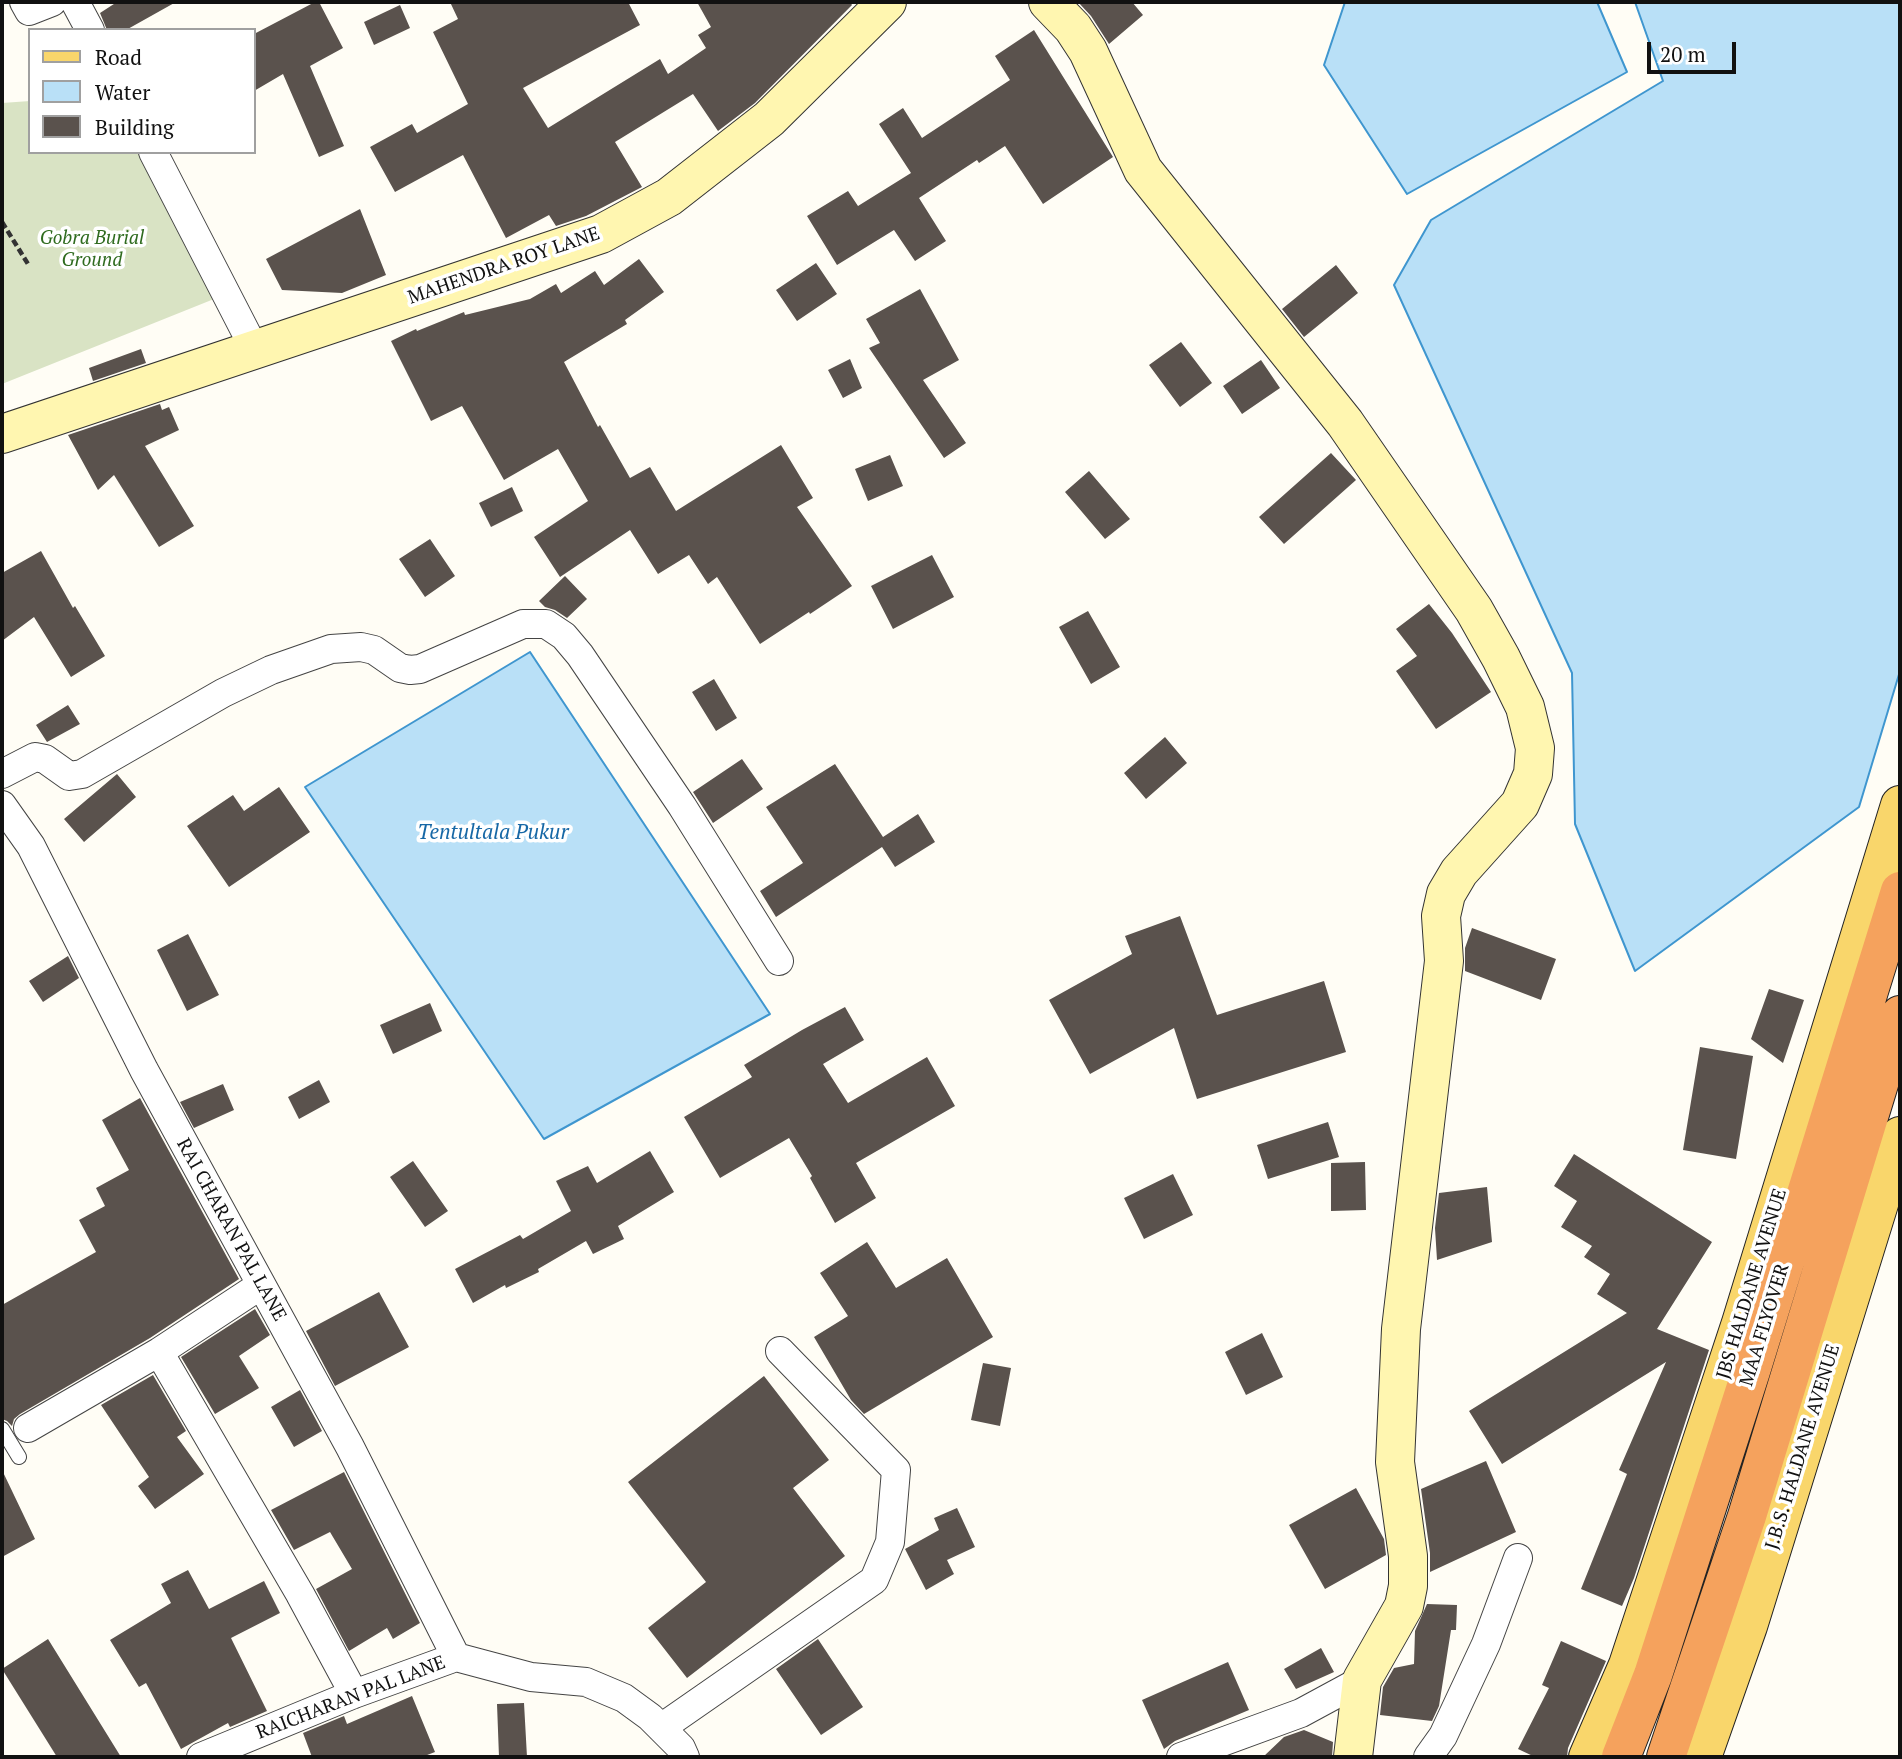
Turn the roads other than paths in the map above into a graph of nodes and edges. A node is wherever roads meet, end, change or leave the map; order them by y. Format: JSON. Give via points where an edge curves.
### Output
{"nodes":[{"id":1,"x":24,"y":2,"type":"edge"},
{"id":2,"x":52,"y":2,"type":"edge"},
{"id":3,"x":75,"y":2,"type":"edge"},
{"id":4,"x":887,"y":2,"type":"edge"},
{"id":5,"x":1048,"y":2,"type":"edge"},
{"id":6,"x":89,"y":28,"type":"edge"},
{"id":7,"x":154,"y":154,"type":"edge"},
{"id":8,"x":255,"y":350,"type":"junction"},
{"id":9,"x":2,"y":433,"type":"edge"},
{"id":10,"x":2,"y":775,"type":"edge"},
{"id":11,"x":2,"y":805,"type":"edge"},
{"id":12,"x":1900,"y":805,"type":"edge"},
{"id":13,"x":1900,"y":891,"type":"edge"},
{"id":14,"x":779,"y":961,"type":"dead end"},
{"id":15,"x":1900,"y":1015,"type":"edge"},
{"id":16,"x":1900,"y":1136,"type":"edge"},
{"id":17,"x":261,"y":1285,"type":"junction"},
{"id":18,"x":780,"y":1351,"type":"dead end"},
{"id":19,"x":159,"y":1352,"type":"junction"},
{"id":20,"x":15,"y":1428,"type":"edge"},
{"id":21,"x":19,"y":1457,"type":"dead end"},
{"id":22,"x":1518,"y":1558,"type":"dead end"},
{"id":23,"x":456,"y":1657,"type":"junction"},
{"id":24,"x":1362,"y":1680,"type":"junction"},
{"id":25,"x":354,"y":1694,"type":"junction"},
{"id":26,"x":661,"y":1728,"type":"junction"},
{"id":27,"x":201,"y":1757,"type":"edge"},
{"id":28,"x":685,"y":1757,"type":"edge"},
{"id":29,"x":1181,"y":1757,"type":"edge"},
{"id":30,"x":1353,"y":1757,"type":"edge"},
{"id":31,"x":1428,"y":1757,"type":"edge"},
{"id":32,"x":1588,"y":1757,"type":"edge"},
{"id":33,"x":1621,"y":1757,"type":"edge"},
{"id":34,"x":1666,"y":1757,"type":"edge"},
{"id":35,"x":1702,"y":1757,"type":"edge"}],
"edges":[{"from":1,"to":2,"type":"street","via":[[29,11]]},
{"from":3,"to":6,"type":"street"},
{"from":4,"to":8,"type":"street","name":"MAHENDRA ROY LANE","via":[[769,118],[669,197],[601,234]]},
{"from":5,"to":24,"type":"street","via":[[1088,51],[1143,170],[1345,423],[1474,610],[1525,707],[1535,748],[1533,774],[1520,804],[1459,872],[1446,894],[1441,916],[1444,961],[1401,1329],[1395,1462],[1408,1586],[1404,1606]]},
{"from":7,"to":8,"type":"street"},
{"from":8,"to":9,"type":"street","name":"MAHENDRA ROY LANE"},
{"from":10,"to":14,"type":"street","via":[[35,757],[69,776],[82,774],[223,693],[331,649],[361,647],[374,650],[400,668],[420,669],[523,624],[546,624],[580,655]]},
{"from":11,"to":17,"type":"street","name":"RAI CHARAN PAL LANE","via":[[31,846],[144,1070]]},
{"from":12,"to":32,"type":"main road","name":"JBS HALDANE AVENUE","via":[[1741,1323],[1628,1665]]},
{"from":13,"to":33,"type":"highway","name":"MAA FLYOVER","via":[[1653,1675]]},
{"from":15,"to":34,"type":"highway","name":"MAA FLYOVER","via":[[1747,1516]]},
{"from":16,"to":35,"type":"main road","name":"J.B.S. HALDANE AVENUE","via":[[1748,1626]]},
{"from":17,"to":19,"type":"street"},
{"from":17,"to":23,"type":"street","name":"RAI CHARAN PAL LANE","via":[[350,1447]]},
{"from":18,"to":26,"type":"street","via":[[896,1470],[890,1542],[874,1580]]},
{"from":19,"to":20,"type":"street"},
{"from":19,"to":25,"type":"street"},
{"from":20,"to":21,"type":"lane"},
{"from":22,"to":31,"type":"street","via":[[1486,1644],[1443,1736]]},
{"from":23,"to":25,"type":"street","name":"RAICHARAN PAL LANE"},
{"from":23,"to":26,"type":"street","name":"RAICHARAN PAL LANE","via":[[531,1677],[586,1682],[624,1698]]},
{"from":24,"to":29,"type":"street","via":[[1301,1713]]},
{"from":24,"to":30,"type":"street"},
{"from":25,"to":27,"type":"street","name":"RAICHARAN PAL LANE"},
{"from":26,"to":28,"type":"street","name":"RAICHARAN PAL LANE"}]}
